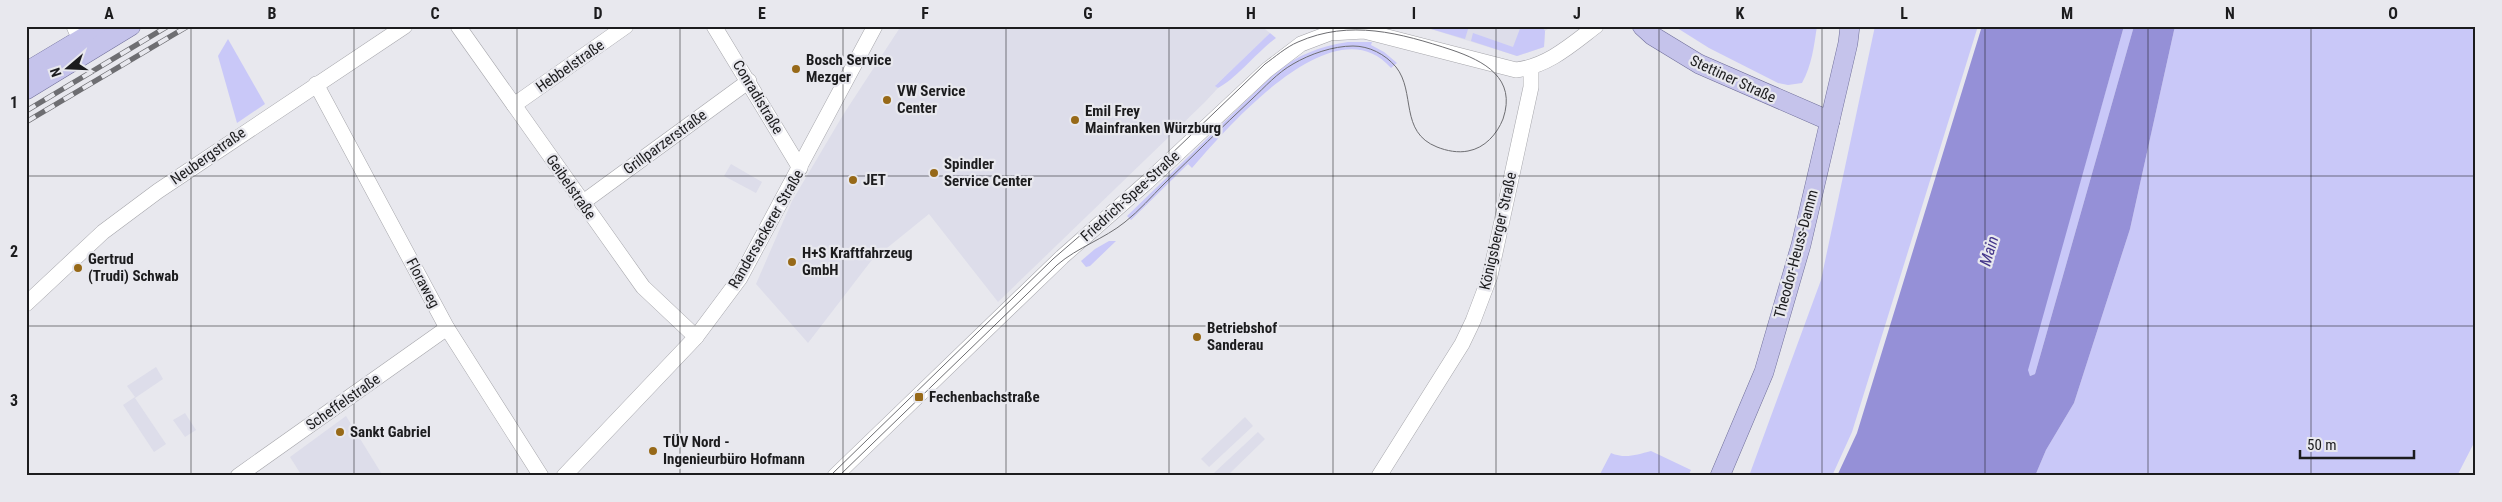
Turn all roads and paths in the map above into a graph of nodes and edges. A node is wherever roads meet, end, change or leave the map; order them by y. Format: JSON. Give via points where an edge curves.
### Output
{"nodes":[{"id":1,"x":103,"y":26,"type":"edge"},
{"id":2,"x":132,"y":26,"type":"edge"},
{"id":3,"x":405,"y":26,"type":"edge"},
{"id":4,"x":458,"y":26,"type":"edge"},
{"id":5,"x":626,"y":26,"type":"edge"},
{"id":6,"x":714,"y":26,"type":"edge"},
{"id":7,"x":875,"y":26,"type":"edge"},
{"id":8,"x":1596,"y":26,"type":"edge"},
{"id":9,"x":1642,"y":26,"type":"edge"},
{"id":10,"x":1850,"y":26,"type":"edge"},
{"id":11,"x":77,"y":33,"type":"edge"},
{"id":12,"x":1531,"y":68,"type":"junction"},
{"id":13,"x":26,"y":72,"type":"edge"},
{"id":14,"x":748,"y":81,"type":"junction"},
{"id":15,"x":316,"y":84,"type":"junction"},
{"id":16,"x":26,"y":90,"type":"edge"},
{"id":17,"x":514,"y":105,"type":"junction"},
{"id":18,"x":1830,"y":121,"type":"junction"},
{"id":19,"x":800,"y":168,"type":"junction"},
{"id":20,"x":582,"y":203,"type":"junction"},
{"id":21,"x":26,"y":304,"type":"edge"},
{"id":22,"x":447,"y":328,"type":"junction"},
{"id":23,"x":696,"y":337,"type":"junction"},
{"id":24,"x":238,"y":476,"type":"edge"},
{"id":25,"x":541,"y":476,"type":"edge"},
{"id":26,"x":564,"y":476,"type":"edge"},
{"id":27,"x":835,"y":476,"type":"edge"},
{"id":28,"x":1379,"y":476,"type":"edge"},
{"id":29,"x":1720,"y":476,"type":"edge"}],
"edges":[{"from":1,"to":11,"type":"main road"},
{"from":2,"to":16,"type":"main road"},
{"from":3,"to":15,"type":"street","name":"Neubergstraße"},
{"from":4,"to":17,"type":"street","name":"Geibelstraße"},
{"from":5,"to":17,"type":"street","name":"Hebbelstraße"},
{"from":6,"to":14,"type":"street","name":"Conradistraße"},
{"from":7,"to":19,"type":"street","name":"Randersackerer Straße"},
{"from":8,"to":12,"type":"street","via":[[1549,61]]},
{"from":9,"to":18,"type":"main road","name":"Stettiner Straße","via":[[1666,46],[1699,64]]},
{"from":10,"to":18,"type":"main road","name":"Theodor-Heuss-Damm"},
{"from":11,"to":13,"type":"main road"},
{"from":12,"to":27,"type":"street","name":"Friedrich-Spee-Straße","via":[[1499,68],[1364,31],[1336,32],[1301,44],[1267,70],[1056,262]]},
{"from":12,"to":28,"type":"street","name":"Königsberger Straße","via":[[1531,87],[1490,276],[1462,344]]},
{"from":14,"to":19,"type":"street","name":"Conradistraße"},
{"from":14,"to":20,"type":"street","name":"Grillparzerstraße"},
{"from":15,"to":21,"type":"street","name":"Neubergstraße","via":[[189,169],[103,232]]},
{"from":15,"to":22,"type":"street","name":"Floraweg"},
{"from":17,"to":20,"type":"street","name":"Geibelstraße"},
{"from":18,"to":29,"type":"main road","name":"Theodor-Heuss-Damm","via":[[1801,245],[1764,372]]},
{"from":19,"to":23,"type":"street","name":"Randersackerer Straße","via":[[740,278]]},
{"from":20,"to":23,"type":"street","name":"Geibelstraße","via":[[643,288]]},
{"from":22,"to":24,"type":"street","name":"Scheffelstraße"},
{"from":22,"to":25,"type":"street","name":"Floraweg"},
{"from":23,"to":26,"type":"street","name":"Randersackerer Straße"}]}
